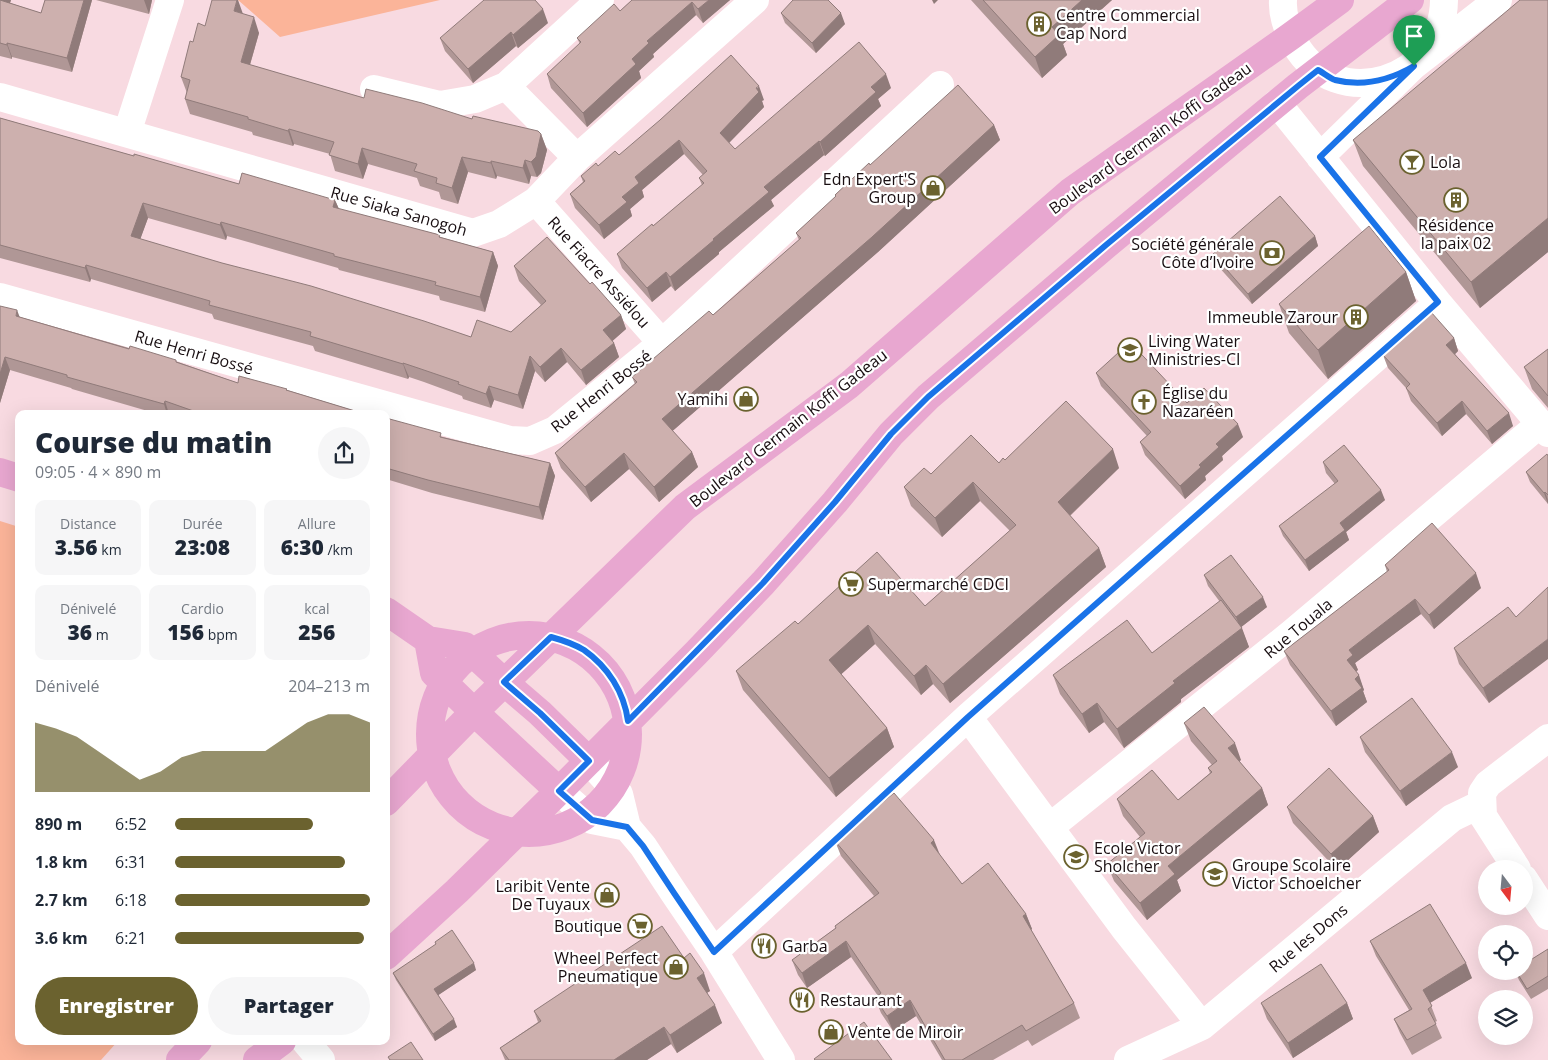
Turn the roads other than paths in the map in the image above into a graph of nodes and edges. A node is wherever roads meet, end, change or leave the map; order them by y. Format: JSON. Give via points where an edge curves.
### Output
{"nodes":[{"id":1,"x":170,"y":0,"type":"edge"},
{"id":2,"x":600,"y":0,"type":"edge"},
{"id":3,"x":755,"y":0,"type":"edge"},
{"id":4,"x":1283,"y":0,"type":"edge"},
{"id":5,"x":1340,"y":0,"type":"edge"},
{"id":6,"x":1410,"y":0,"type":"edge"},
{"id":7,"x":1444,"y":0,"type":"edge"},
{"id":8,"x":1498,"y":0,"type":"edge"},
{"id":9,"x":1291,"y":36,"type":"junction"},
{"id":10,"x":1414,"y":66,"type":"junction"},
{"id":11,"x":1318,"y":70,"type":"junction"},
{"id":12,"x":940,"y":85,"type":"dead end"},
{"id":13,"x":506,"y":86,"type":"junction"},
{"id":14,"x":374,"y":89,"type":"edge"},
{"id":15,"x":0,"y":98,"type":"edge"},
{"id":16,"x":1277,"y":103,"type":"junction"},
{"id":17,"x":127,"y":133,"type":"junction"},
{"id":18,"x":1320,"y":157,"type":"junction"},
{"id":19,"x":577,"y":158,"type":"junction"},
{"id":20,"x":536,"y":201,"type":"junction"},
{"id":21,"x":0,"y":297,"type":"edge"},
{"id":22,"x":1438,"y":302,"type":"junction"},
{"id":23,"x":662,"y":342,"type":"junction"},
{"id":24,"x":1544,"y":429,"type":"edge"},
{"id":25,"x":0,"y":472,"type":"edge"},
{"id":26,"x":15,"y":477,"type":"edge"},
{"id":27,"x":390,"y":613,"type":"edge"},
{"id":28,"x":551,"y":637,"type":"junction"},
{"id":29,"x":428,"y":640,"type":"junction"},
{"id":30,"x":472,"y":652,"type":"junction"},
{"id":31,"x":504,"y":682,"type":"junction"},
{"id":32,"x":444,"y":683,"type":"junction"},
{"id":33,"x":474,"y":712,"type":"junction"},
{"id":34,"x":968,"y":717,"type":"junction"},
{"id":35,"x":628,"y":721,"type":"junction"},
{"id":36,"x":1548,"y":738,"type":"edge"},
{"id":37,"x":431,"y":756,"type":"junction"},
{"id":38,"x":589,"y":761,"type":"junction"},
{"id":39,"x":613,"y":788,"type":"junction"},
{"id":40,"x":559,"y":791,"type":"junction"},
{"id":41,"x":390,"y":798,"type":"edge"},
{"id":42,"x":1482,"y":804,"type":"junction"},
{"id":43,"x":587,"y":815,"type":"junction"},
{"id":44,"x":627,"y":827,"type":"junction"},
{"id":45,"x":1050,"y":827,"type":"junction"},
{"id":46,"x":516,"y":834,"type":"junction"},
{"id":47,"x":1511,"y":860,"type":"edge"},
{"id":48,"x":1533,"y":892,"type":"edge"},
{"id":49,"x":1548,"y":916,"type":"edge"},
{"id":50,"x":390,"y":952,"type":"edge"},
{"id":51,"x":714,"y":952,"type":"junction"},
{"id":52,"x":1202,"y":1026,"type":"junction"},
{"id":53,"x":194,"y":1045,"type":"edge"},
{"id":54,"x":277,"y":1045,"type":"edge"},
{"id":55,"x":308,"y":1045,"type":"edge"},
{"id":56,"x":180,"y":1060,"type":"edge"},
{"id":57,"x":258,"y":1060,"type":"edge"},
{"id":58,"x":321,"y":1060,"type":"edge"},
{"id":59,"x":781,"y":1060,"type":"edge"},
{"id":60,"x":1128,"y":1060,"type":"edge"}],
"edges":[{"from":1,"to":17,"type":"street"},
{"from":2,"to":13,"type":"street"},
{"from":3,"to":19,"type":"street","name":"Rue Siaka Sanogoh"},
{"from":4,"to":9,"type":"street"},
{"from":5,"to":9,"type":"main road","name":"Boulevard Germain Koffi Gadeau"},
{"from":6,"to":11,"type":"main road"},
{"from":7,"to":10,"type":"street","via":[[1444,11],[1434,41]]},
{"from":8,"to":10,"type":"street"},
{"from":9,"to":11,"type":"street","via":[[1302,57]]},
{"from":9,"to":28,"type":"main road","name":"Boulevard Germain Koffi Gadeau","via":[[1070,192],[849,385],[685,507]]},
{"from":10,"to":11,"type":"street","via":[[1385,80],[1368,82],[1334,79]]},
{"from":10,"to":18,"type":"street"},
{"from":11,"to":16,"type":"main road"},
{"from":12,"to":23,"type":"street","name":"Rue Henri Bossé"},
{"from":13,"to":14,"type":"street","via":[[475,99],[440,105]]},
{"from":13,"to":19,"type":"street"},
{"from":15,"to":17,"type":"street","name":"Rue Siaka Sanogoh"},
{"from":16,"to":18,"type":"street"},
{"from":16,"to":35,"type":"main road","via":[[928,397],[891,434],[763,583]]},
{"from":17,"to":20,"type":"street","name":"Rue Siaka Sanogoh","via":[[473,233],[499,224]]},
{"from":18,"to":22,"type":"street"},
{"from":19,"to":20,"type":"street","name":"Rue Siaka Sanogoh"},
{"from":20,"to":23,"type":"street","name":"Rue Fiacre Assiélou"},
{"from":21,"to":23,"type":"street","name":"Rue Henri Bossé","via":[[510,440],[530,441],[555,430]]},
{"from":22,"to":24,"type":"street"},
{"from":22,"to":34,"type":"street"},
{"from":24,"to":45,"type":"street","name":"Rue Touala"},
{"from":25,"to":26,"type":"main road"},
{"from":27,"to":29,"type":"main road"},
{"from":28,"to":30,"type":"main road","via":[[527,634],[508,637]]},
{"from":28,"to":31,"type":"main road","name":"Boulevard Germain Koffi Gadeau"},
{"from":28,"to":35,"type":"main road","via":[[583,649],[605,670],[622,696]]},
{"from":29,"to":30,"type":"main road","via":[[465,646]]},
{"from":29,"to":32,"type":"main road","via":[[434,673]]},
{"from":30,"to":31,"type":"main road"},
{"from":30,"to":32,"type":"main road","via":[[455,667]]},
{"from":31,"to":33,"type":"main road","name":"Boulevard Germain Koffi Gadeau"},
{"from":31,"to":38,"type":"main road"},
{"from":32,"to":33,"type":"main road"},
{"from":32,"to":37,"type":"main road","via":[[431,720]]},
{"from":33,"to":37,"type":"main road","name":"Boulevard Germain Koffi Gadeau"},
{"from":33,"to":40,"type":"main road"},
{"from":34,"to":45,"type":"street"},
{"from":34,"to":51,"type":"street"},
{"from":35,"to":38,"type":"main road"},
{"from":35,"to":39,"type":"main road","via":[[628,752]]},
{"from":36,"to":42,"type":"street","via":[[1488,784],[1482,793]]},
{"from":37,"to":41,"type":"main road","name":"Boulevard Germain Koffi Gadeau"},
{"from":37,"to":46,"type":"main road","via":[[449,793],[465,810],[478,819]]},
{"from":38,"to":39,"type":"street"},
{"from":38,"to":40,"type":"main road"},
{"from":39,"to":43,"type":"main road"},
{"from":39,"to":44,"type":"street","via":[[619,794]]},
{"from":40,"to":43,"type":"street"},
{"from":40,"to":46,"type":"main road"},
{"from":42,"to":47,"type":"street","via":[[1483,816]]},
{"from":42,"to":52,"type":"street","name":"Rue les Dons","via":[[1452,818]]},
{"from":43,"to":44,"type":"street","via":[[592,820]]},
{"from":43,"to":46,"type":"main road","via":[[550,831]]},
{"from":44,"to":51,"type":"street"},
{"from":45,"to":52,"type":"street"},
{"from":46,"to":50,"type":"main road"},
{"from":48,"to":49,"type":"street"},
{"from":51,"to":59,"type":"street"},
{"from":52,"to":60,"type":"street","name":"Rue les Dons"},
{"from":53,"to":56,"type":"main road"},
{"from":54,"to":57,"type":"main road"},
{"from":55,"to":58,"type":"street"}]}
